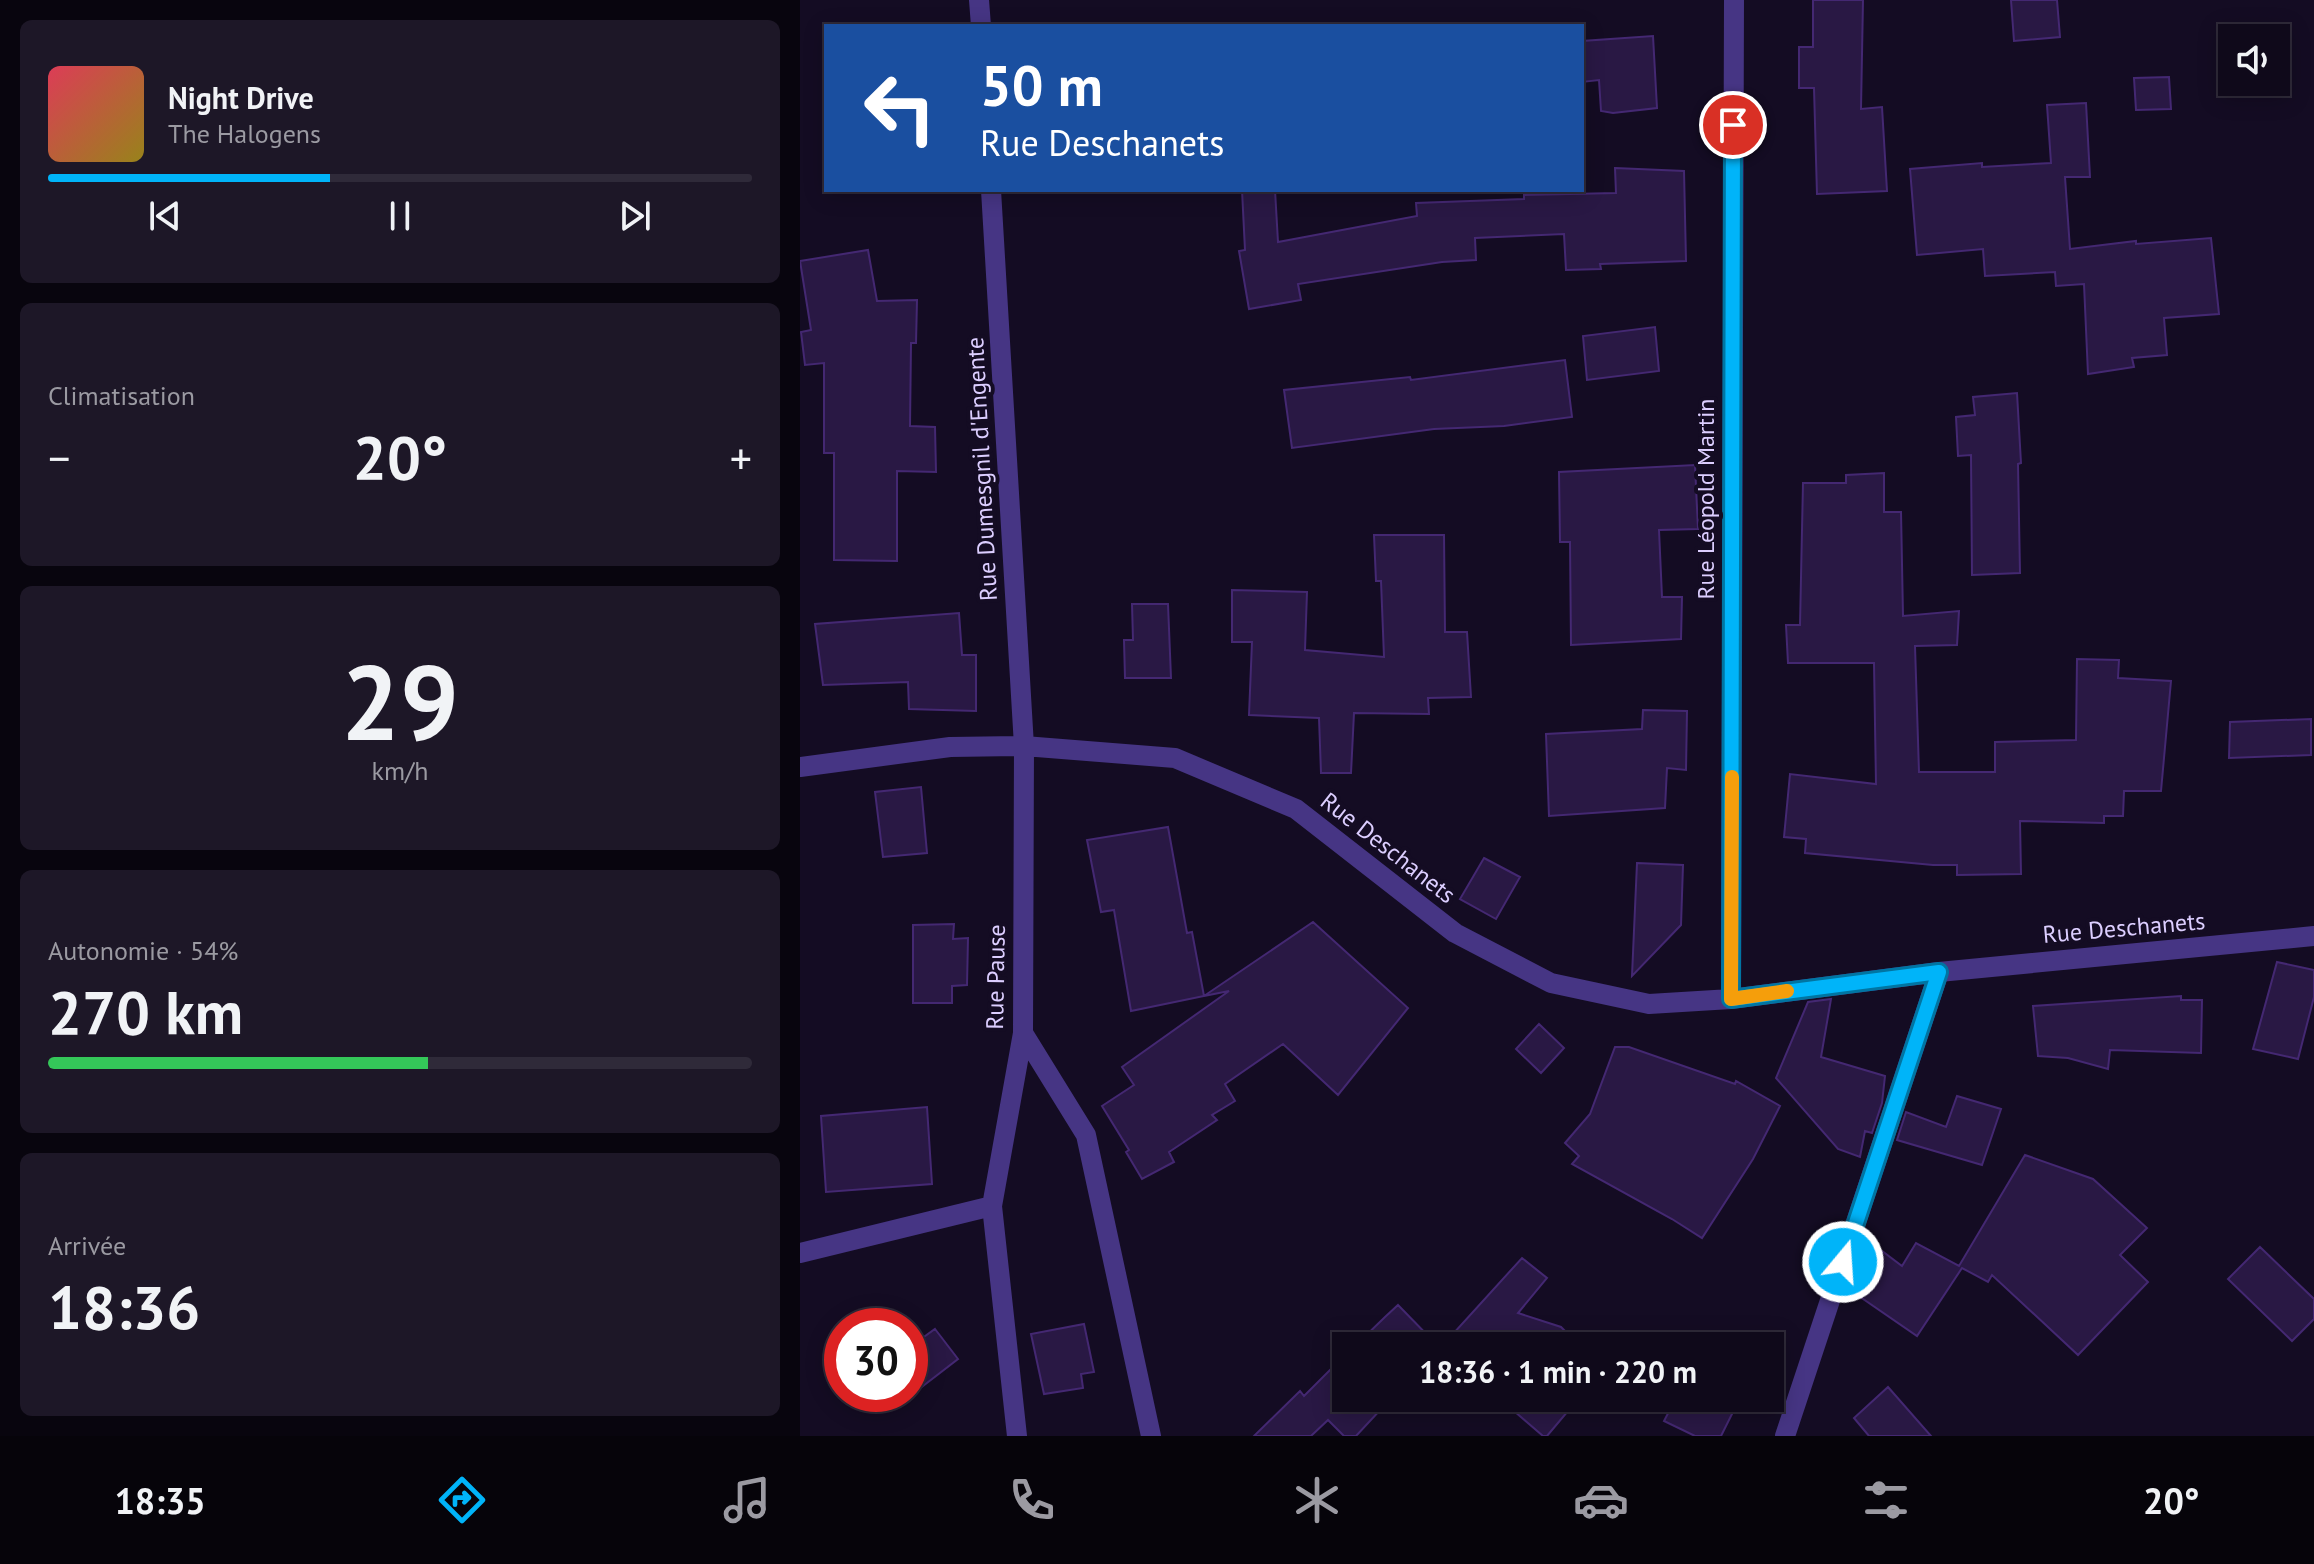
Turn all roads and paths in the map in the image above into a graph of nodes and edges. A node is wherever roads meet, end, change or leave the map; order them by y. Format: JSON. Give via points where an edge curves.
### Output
{"nodes":[{"id":1,"x":979,"y":0,"type":"edge"},
{"id":2,"x":1734,"y":0,"type":"edge"},
{"id":3,"x":981,"y":24,"type":"edge"},
{"id":4,"x":991,"y":192,"type":"edge"},
{"id":5,"x":1024,"y":746,"type":"junction"},
{"id":6,"x":800,"y":767,"type":"edge"},
{"id":7,"x":2314,"y":936,"type":"edge"},
{"id":8,"x":1939,"y":972,"type":"junction"},
{"id":9,"x":1731,"y":999,"type":"junction"},
{"id":10,"x":1023,"y":1033,"type":"junction"},
{"id":11,"x":992,"y":1206,"type":"junction"},
{"id":12,"x":800,"y":1253,"type":"edge"},
{"id":13,"x":1017,"y":1436,"type":"edge"},
{"id":14,"x":1151,"y":1436,"type":"edge"},
{"id":15,"x":1785,"y":1436,"type":"edge"}],
"edges":[{"from":1,"to":3,"type":"street"},
{"from":2,"to":9,"type":"street","name":"Rue Léopold Martin"},
{"from":4,"to":5,"type":"street","name":"Rue Dumesgnil d'Engente"},
{"from":5,"to":6,"type":"street","name":"Rue Deschanets","via":[[950,747]]},
{"from":5,"to":9,"type":"street","name":"Rue Deschanets","via":[[1175,758],[1296,809],[1455,933],[1551,983],[1649,1004]]},
{"from":5,"to":10,"type":"street","name":"Rue Pause"},
{"from":7,"to":8,"type":"street","name":"Rue Deschanets"},
{"from":8,"to":9,"type":"street","name":"Rue Deschanets"},
{"from":8,"to":15,"type":"street"},
{"from":10,"to":11,"type":"street","name":"Rue Pause"},
{"from":10,"to":14,"type":"street","via":[[1086,1135]]},
{"from":11,"to":12,"type":"street"},
{"from":11,"to":13,"type":"street","name":"Rue Pause"}]}
